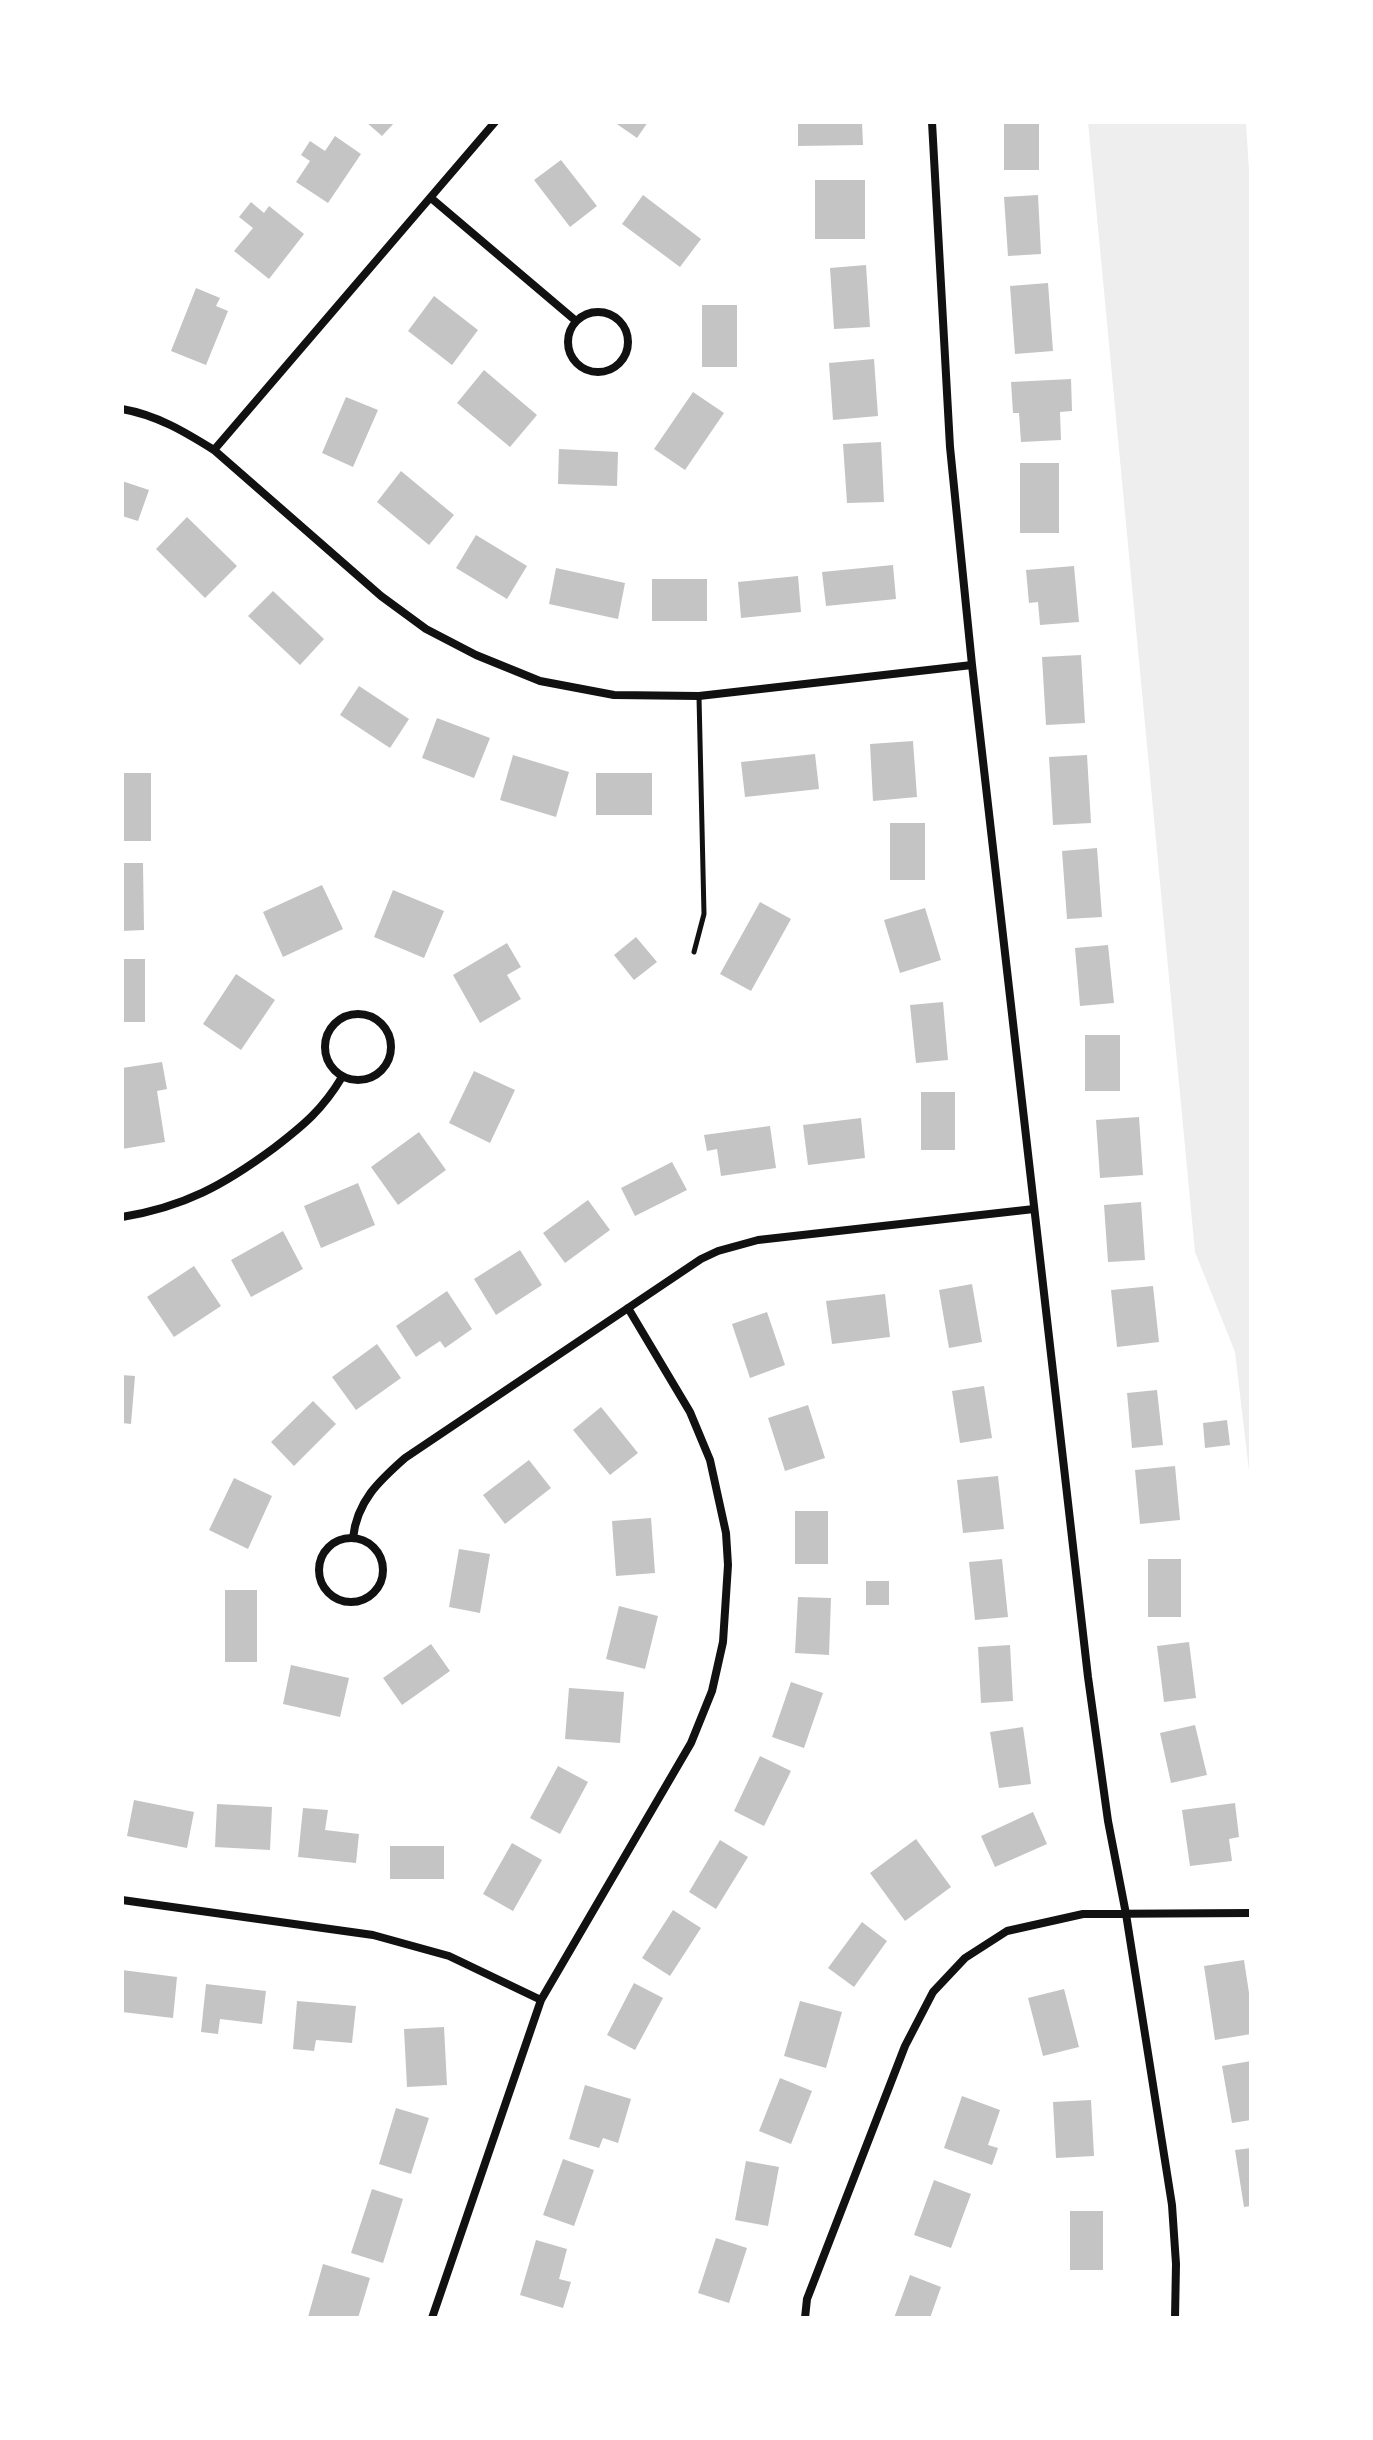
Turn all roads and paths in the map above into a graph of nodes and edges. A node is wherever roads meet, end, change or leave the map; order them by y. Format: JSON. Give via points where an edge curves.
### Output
{"nodes":[{"id":1,"x":495,"y":122,"type":"edge"},
{"id":2,"x":932,"y":122,"type":"edge"},
{"id":3,"x":431,"y":198,"type":"junction"},
{"id":4,"x":576,"y":321,"type":"junction"},
{"id":5,"x":122,"y":409,"type":"edge"},
{"id":6,"x":214,"y":450,"type":"junction"},
{"id":7,"x":972,"y":665,"type":"junction"},
{"id":8,"x":699,"y":696,"type":"junction"},
{"id":9,"x":694,"y":952,"type":"dead end"},
{"id":10,"x":342,"y":1077,"type":"junction"},
{"id":11,"x":1034,"y":1209,"type":"junction"},
{"id":12,"x":122,"y":1217,"type":"edge"},
{"id":13,"x":628,"y":1308,"type":"junction"},
{"id":14,"x":353,"y":1538,"type":"junction"},
{"id":15,"x":122,"y":1900,"type":"edge"},
{"id":16,"x":1251,"y":1913,"type":"edge"},
{"id":17,"x":1126,"y":1914,"type":"junction"},
{"id":18,"x":541,"y":2000,"type":"junction"},
{"id":19,"x":432,"y":2318,"type":"edge"},
{"id":20,"x":805,"y":2318,"type":"edge"},
{"id":21,"x":1175,"y":2318,"type":"edge"}],
"edges":[{"from":1,"to":3,"type":"street"},
{"from":2,"to":7,"type":"street","via":[[950,447]]},
{"from":3,"to":4,"type":"street"},
{"from":3,"to":6,"type":"street"},
{"from":4,"to":4,"type":"street","via":[[568,341],[582,368],[603,372],[621,362],[629,343],[622,323],[594,311]]},
{"from":5,"to":6,"type":"street","via":[[154,416]]},
{"from":6,"to":8,"type":"street","via":[[381,596],[426,629],[476,655],[540,681],[579,690]]},
{"from":7,"to":8,"type":"street"},
{"from":7,"to":11,"type":"street"},
{"from":8,"to":9,"type":"lane","via":[[704,914]]},
{"from":10,"to":10,"type":"street","via":[[363,1080],[387,1063],[391,1042],[382,1024],[364,1014],[343,1017],[329,1032],[325,1052]]},
{"from":10,"to":12,"type":"street","via":[[311,1120],[251,1165],[180,1203]]},
{"from":11,"to":13,"type":"street","via":[[737,1245],[701,1259]]},
{"from":11,"to":17,"type":"street","via":[[1088,1677]]},
{"from":13,"to":14,"type":"street","via":[[405,1458],[362,1503]]},
{"from":13,"to":18,"type":"street","via":[[690,1412],[710,1460],[726,1533],[723,1642],[712,1691],[691,1743]]},
{"from":14,"to":14,"type":"street","via":[[332,1544],[319,1574],[329,1594],[349,1603],[378,1588],[383,1567],[373,1547]]},
{"from":15,"to":18,"type":"street","via":[[373,1935],[449,1956]]},
{"from":16,"to":17,"type":"street"},
{"from":17,"to":20,"type":"street","via":[[1083,1914],[1007,1931],[965,1958],[933,1992],[905,2046],[807,2299]]},
{"from":17,"to":21,"type":"street","via":[[1172,2205]]},
{"from":18,"to":19,"type":"street"}]}
